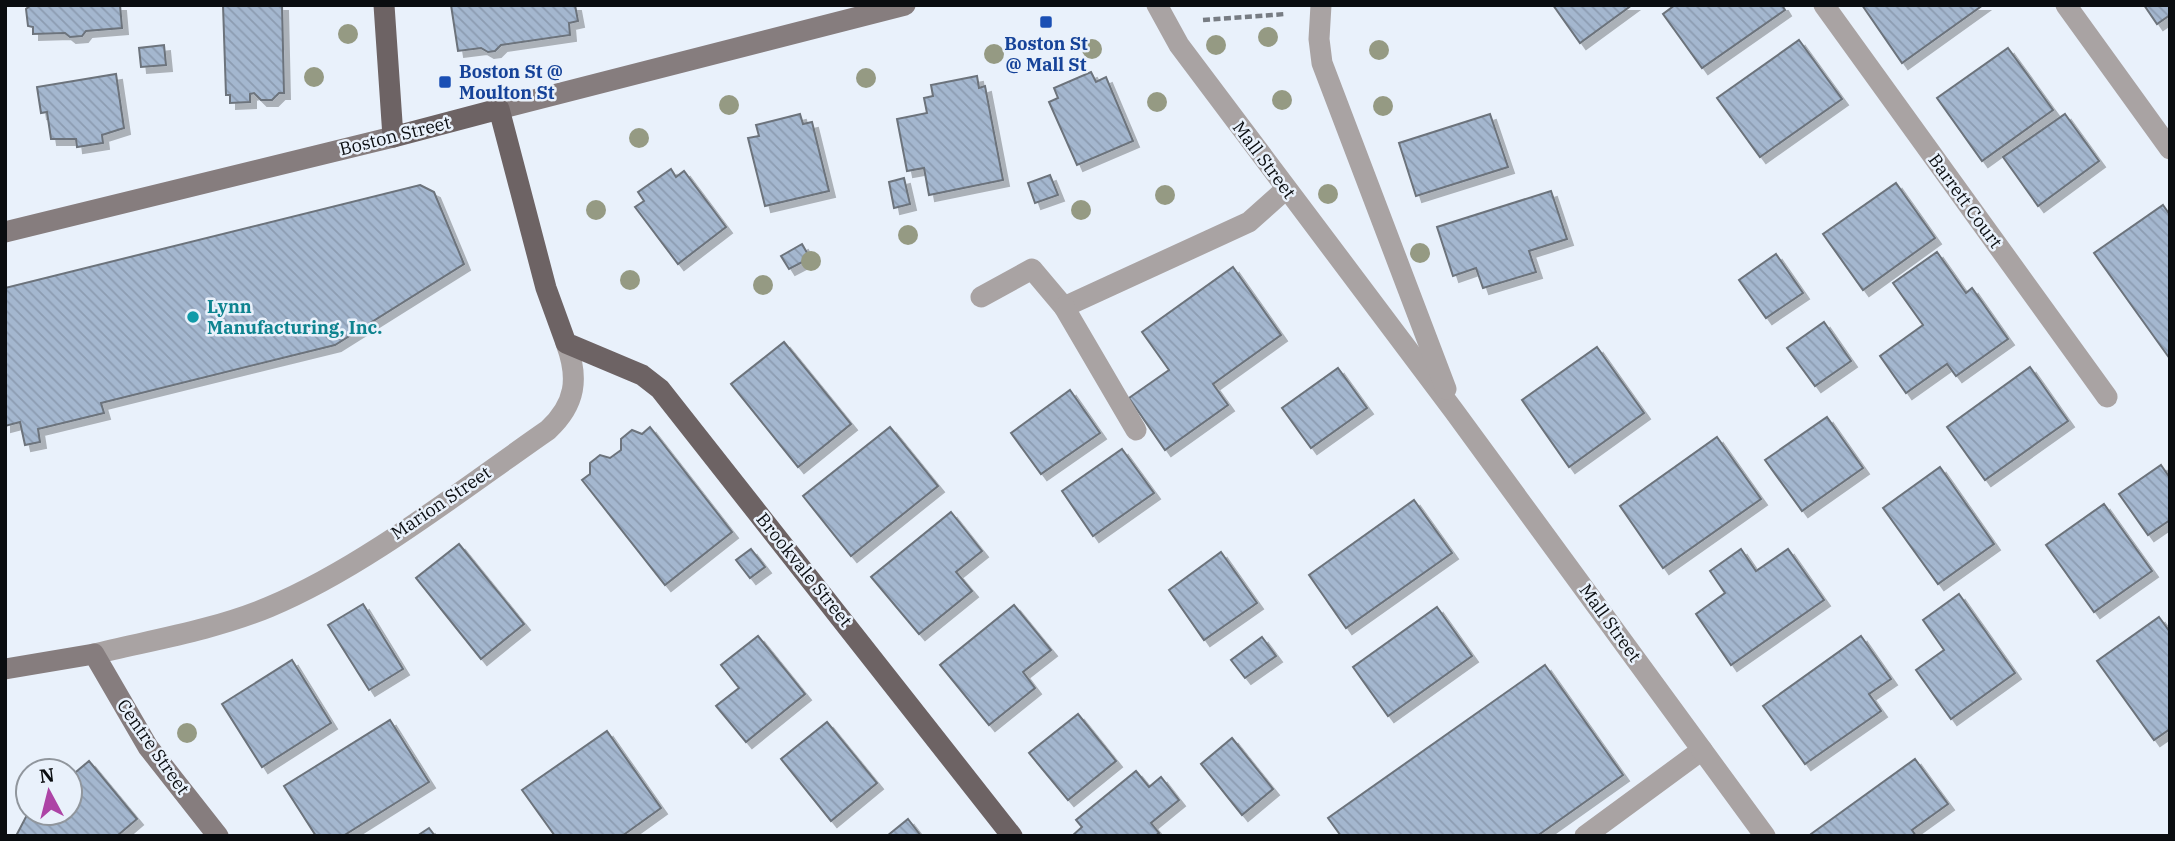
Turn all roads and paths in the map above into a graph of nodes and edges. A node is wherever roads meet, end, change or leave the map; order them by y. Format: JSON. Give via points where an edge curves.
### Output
{"nodes":[{"id":1,"x":384,"y":5,"type":"edge"},
{"id":2,"x":905,"y":5,"type":"edge"},
{"id":3,"x":1157,"y":5,"type":"edge"},
{"id":4,"x":1321,"y":5,"type":"edge"},
{"id":5,"x":1824,"y":5,"type":"edge"},
{"id":6,"x":2066,"y":5,"type":"edge"},
{"id":7,"x":1285,"y":14,"type":"dead end"},
{"id":8,"x":1192,"y":20,"type":"dead end"},
{"id":9,"x":499,"y":108,"type":"junction"},
{"id":10,"x":393,"y":137,"type":"junction"},
{"id":11,"x":2170,"y":149,"type":"edge"},
{"id":12,"x":1286,"y":189,"type":"junction"},
{"id":13,"x":5,"y":232,"type":"edge"},
{"id":14,"x":981,"y":297,"type":"dead end"},
{"id":15,"x":1064,"y":307,"type":"junction"},
{"id":16,"x":566,"y":343,"type":"junction"},
{"id":17,"x":2107,"y":397,"type":"dead end"},
{"id":18,"x":1454,"y":411,"type":"junction"},
{"id":19,"x":1136,"y":430,"type":"dead end"},
{"id":20,"x":94,"y":654,"type":"junction"},
{"id":21,"x":5,"y":669,"type":"edge"},
{"id":22,"x":1702,"y":750,"type":"junction"},
{"id":23,"x":218,"y":836,"type":"edge"},
{"id":24,"x":1012,"y":836,"type":"edge"},
{"id":25,"x":1585,"y":836,"type":"edge"},
{"id":26,"x":1765,"y":836,"type":"edge"}],
"edges":[{"from":1,"to":10,"type":"main road"},
{"from":2,"to":9,"type":"main road","name":"Boston Street"},
{"from":3,"to":12,"type":"street","name":"Mall Street","via":[[1178,45]]},
{"from":4,"to":18,"type":"street","name":"Mall Street","via":[[1322,63]]},
{"from":5,"to":17,"type":"street","name":"Barrett Court"},
{"from":6,"to":11,"type":"street"},
{"from":7,"to":8,"type":"path"},
{"from":9,"to":10,"type":"main road","name":"Boston Street"},
{"from":9,"to":16,"type":"main road","name":"Marion Street","via":[[546,288]]},
{"from":10,"to":13,"type":"main road","name":"Boston Street"},
{"from":12,"to":15,"type":"street","via":[[1249,222]]},
{"from":12,"to":18,"type":"street","name":"Mall Street"},
{"from":14,"to":15,"type":"street","via":[[1032,269]]},
{"from":15,"to":19,"type":"street"},
{"from":16,"to":20,"type":"street","name":"Marion Street","via":[[575,384],[562,418],[430,511],[332,574],[271,606],[237,619]]},
{"from":16,"to":24,"type":"main road","name":"Brookvale Street","via":[[642,375],[660,389]]},
{"from":18,"to":22,"type":"street","name":"Mall Street"},
{"from":20,"to":21,"type":"main road","name":"Marion Street"},
{"from":20,"to":23,"type":"main road","name":"Centre Street","via":[[148,747]]},
{"from":22,"to":25,"type":"street"},
{"from":22,"to":26,"type":"street","name":"Mall Street"}]}
